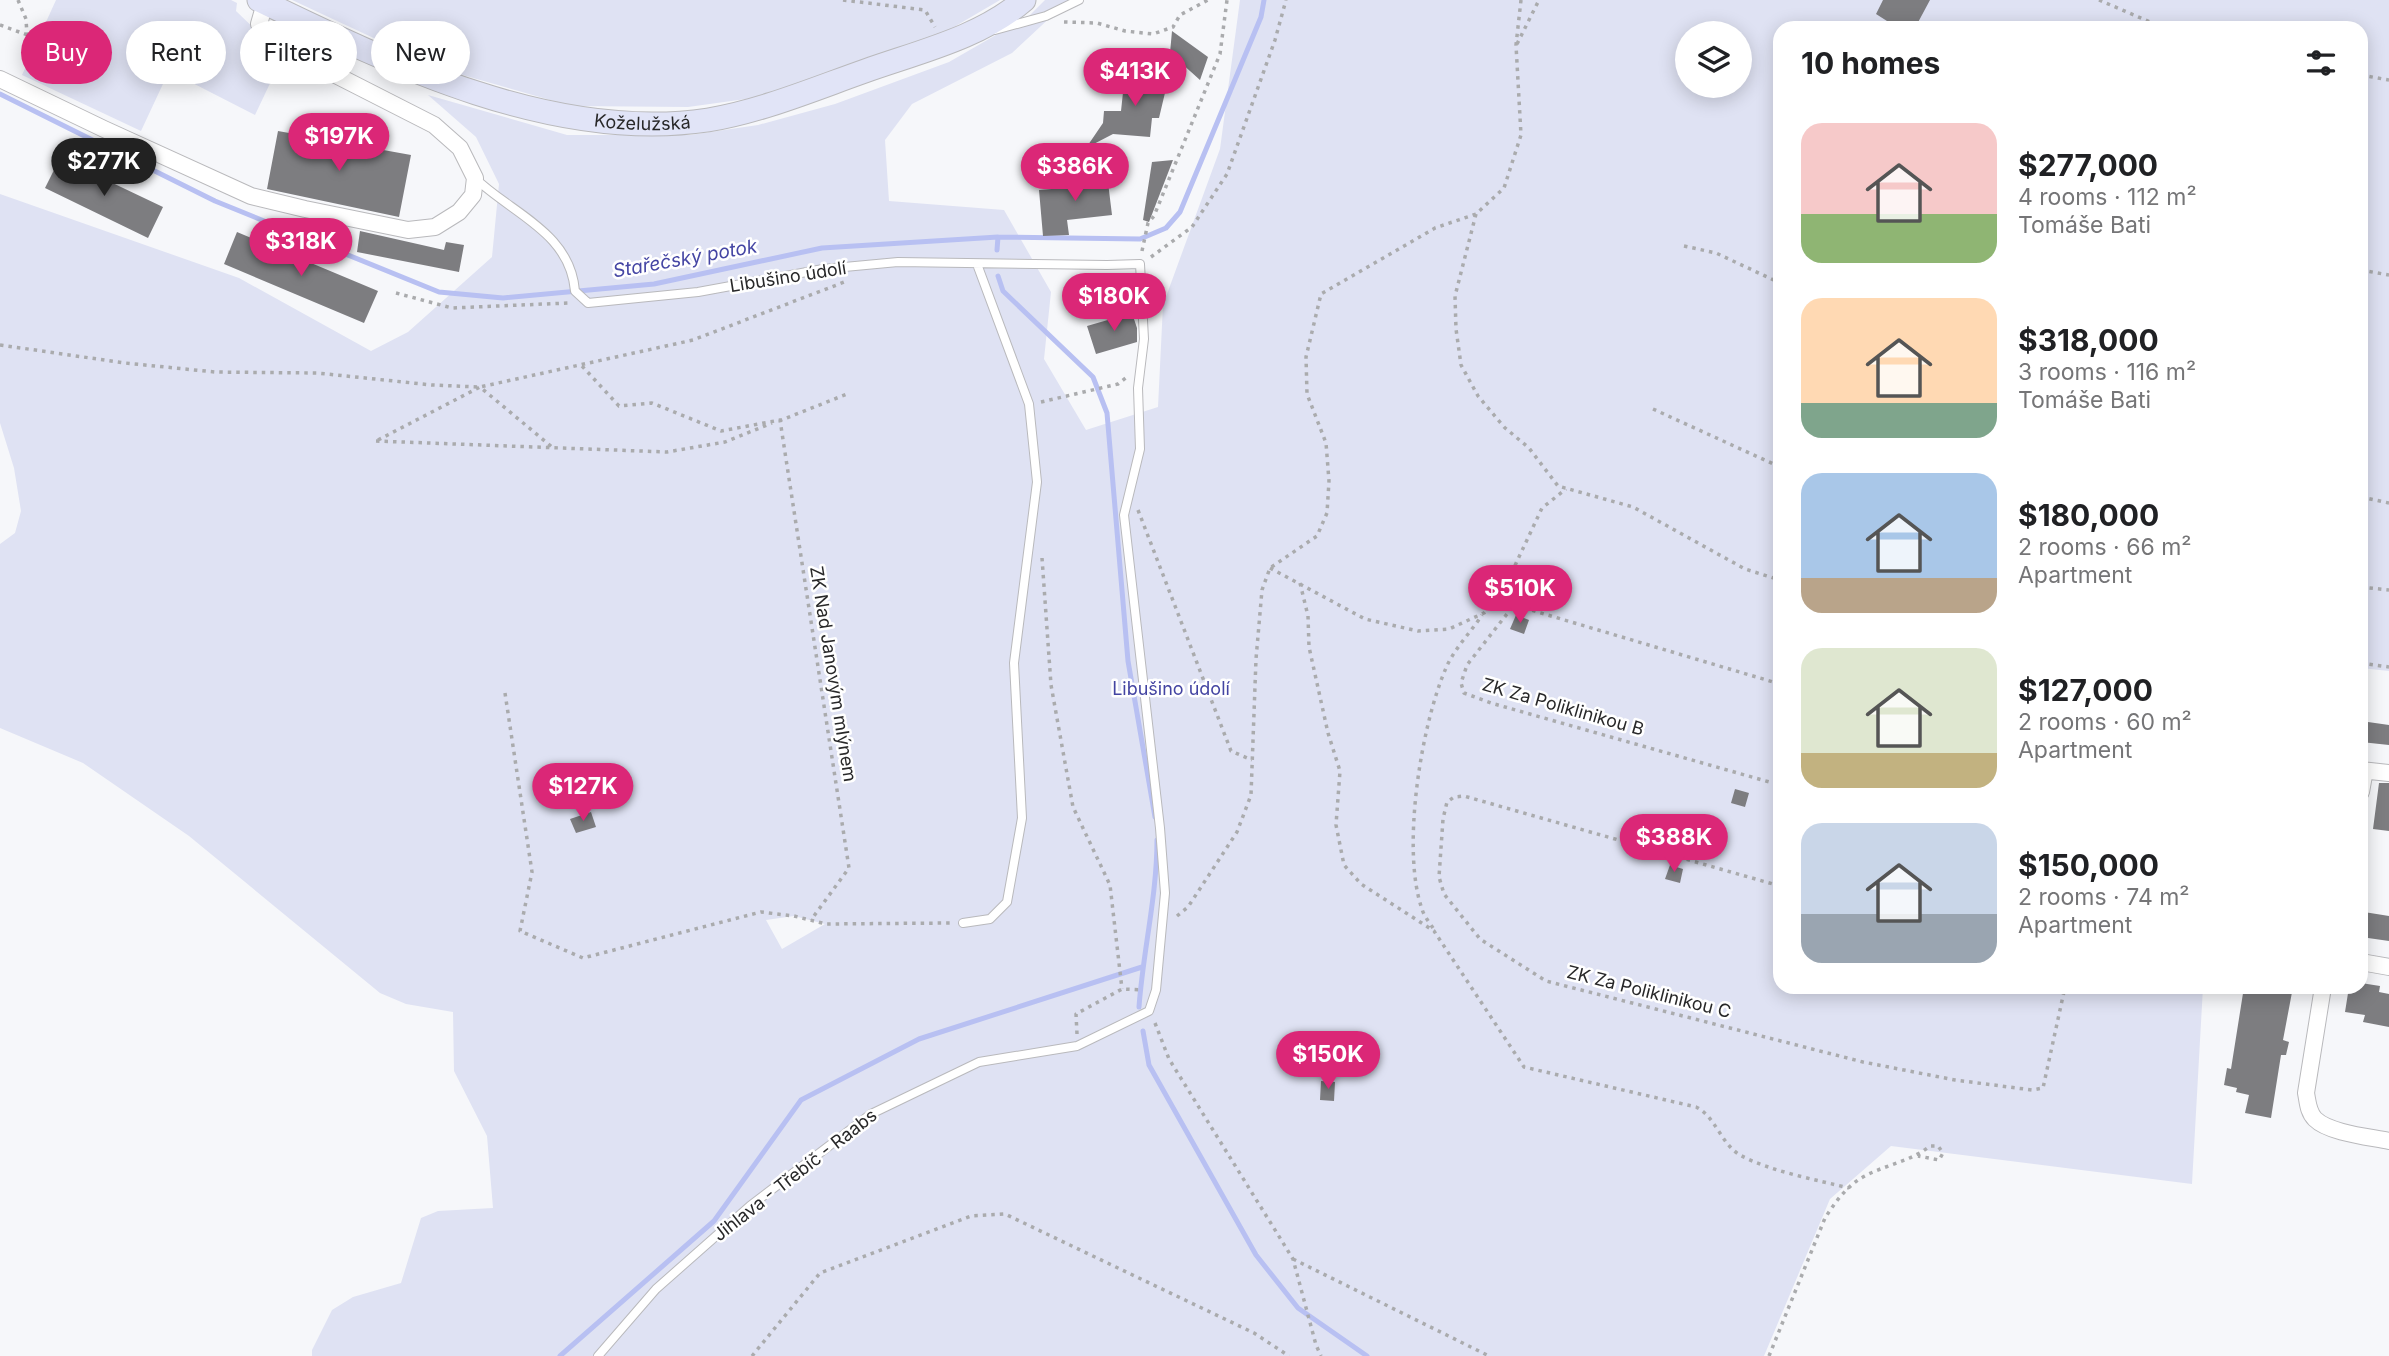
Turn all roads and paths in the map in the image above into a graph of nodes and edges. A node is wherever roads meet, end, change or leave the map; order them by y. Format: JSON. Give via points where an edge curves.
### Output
{"nodes":[{"id":1,"x":18,"y":0,"type":"edge"},
{"id":2,"x":843,"y":0,"type":"edge"},
{"id":3,"x":901,"y":0,"type":"edge"},
{"id":4,"x":1079,"y":0,"type":"edge"},
{"id":5,"x":1208,"y":0,"type":"edge"},
{"id":6,"x":1227,"y":0,"type":"edge"},
{"id":7,"x":1286,"y":0,"type":"edge"},
{"id":8,"x":1521,"y":0,"type":"edge"},
{"id":9,"x":1539,"y":0,"type":"edge"},
{"id":10,"x":2099,"y":0,"type":"edge"},
{"id":11,"x":262,"y":2,"type":"edge"},
{"id":12,"x":904,"y":6,"type":"junction"},
{"id":13,"x":1027,"y":11,"type":"edge"},
{"id":14,"x":26,"y":21,"type":"edge"},
{"id":15,"x":2148,"y":21,"type":"edge"},
{"id":16,"x":0,"y":25,"type":"edge"},
{"id":17,"x":21,"y":33,"type":"edge"},
{"id":18,"x":941,"y":44,"type":"junction"},
{"id":19,"x":1516,"y":45,"type":"junction"},
{"id":20,"x":2368,"y":76,"type":"edge"},
{"id":21,"x":0,"y":79,"type":"edge"},
{"id":22,"x":2389,"y":79,"type":"edge"},
{"id":23,"x":475,"y":178,"type":"junction"},
{"id":24,"x":1476,"y":214,"type":"junction"},
{"id":25,"x":1684,"y":246,"type":"dead end"},
{"id":26,"x":977,"y":264,"type":"junction"},
{"id":27,"x":1140,"y":264,"type":"junction"},
{"id":28,"x":2368,"y":271,"type":"edge"},
{"id":29,"x":2389,"y":275,"type":"edge"},
{"id":30,"x":1773,"y":280,"type":"edge"},
{"id":31,"x":847,"y":282,"type":"dead end"},
{"id":32,"x":396,"y":293,"type":"dead end"},
{"id":33,"x":587,"y":303,"type":"junction"},
{"id":34,"x":0,"y":345,"type":"edge"},
{"id":35,"x":581,"y":365,"type":"junction"},
{"id":36,"x":1140,"y":367,"type":"junction"},
{"id":37,"x":480,"y":387,"type":"junction"},
{"id":38,"x":847,"y":394,"type":"dead end"},
{"id":39,"x":1028,"y":404,"type":"junction"},
{"id":40,"x":1653,"y":409,"type":"dead end"},
{"id":41,"x":780,"y":420,"type":"junction"},
{"id":42,"x":553,"y":447,"type":"junction"},
{"id":43,"x":1773,"y":464,"type":"edge"},
{"id":44,"x":1130,"y":488,"type":"junction"},
{"id":45,"x":1566,"y":489,"type":"junction"},
{"id":46,"x":2368,"y":498,"type":"edge"},
{"id":47,"x":2389,"y":503,"type":"edge"},
{"id":48,"x":1041,"y":550,"type":"dead end"},
{"id":49,"x":1270,"y":568,"type":"junction"},
{"id":50,"x":1773,"y":578,"type":"edge"},
{"id":51,"x":1300,"y":583,"type":"junction"},
{"id":52,"x":2368,"y":588,"type":"edge"},
{"id":53,"x":2389,"y":590,"type":"edge"},
{"id":54,"x":1484,"y":613,"type":"junction"},
{"id":55,"x":2368,"y":664,"type":"edge"},
{"id":56,"x":2389,"y":667,"type":"edge"},
{"id":57,"x":1773,"y":682,"type":"edge"},
{"id":58,"x":505,"y":692,"type":"dead end"},
{"id":59,"x":1252,"y":760,"type":"junction"},
{"id":60,"x":2368,"y":771,"type":"edge"},
{"id":61,"x":2389,"y":773,"type":"edge"},
{"id":62,"x":1773,"y":783,"type":"edge"},
{"id":63,"x":1773,"y":884,"type":"edge"},
{"id":64,"x":811,"y":920,"type":"junction"},
{"id":65,"x":963,"y":923,"type":"joint"},
{"id":66,"x":1163,"y":928,"type":"junction"},
{"id":67,"x":1434,"y":931,"type":"junction"},
{"id":68,"x":2368,"y":963,"type":"edge"},
{"id":69,"x":2389,"y":967,"type":"edge"},
{"id":70,"x":1122,"y":989,"type":"junction"},
{"id":71,"x":1156,"y":990,"type":"junction"},
{"id":72,"x":2063,"y":994,"type":"edge"},
{"id":73,"x":2322,"y":994,"type":"edge"},
{"id":74,"x":1149,"y":1011,"type":"junction"},
{"id":75,"x":1077,"y":1046,"type":"junction"},
{"id":76,"x":2389,"y":1141,"type":"edge"},
{"id":77,"x":1918,"y":1156,"type":"junction"},
{"id":78,"x":1849,"y":1188,"type":"junction"},
{"id":79,"x":1293,"y":1259,"type":"junction"},
{"id":80,"x":598,"y":1356,"type":"edge"},
{"id":81,"x":752,"y":1356,"type":"edge"},
{"id":82,"x":1289,"y":1356,"type":"edge"},
{"id":83,"x":1321,"y":1356,"type":"edge"},
{"id":84,"x":1489,"y":1356,"type":"edge"},
{"id":85,"x":1769,"y":1356,"type":"edge"}],
"edges":[{"from":1,"to":14,"type":"path"},
{"from":2,"to":12,"type":"path"},
{"from":3,"to":12,"type":"path"},
{"from":4,"to":13,"type":"lane","via":[[1046,16]]},
{"from":5,"to":13,"type":"path","via":[[1180,15],[1172,27],[1153,33]]},
{"from":6,"to":27,"type":"path","via":[[1220,54],[1148,223]]},
{"from":7,"to":27,"type":"path","via":[[1227,174],[1192,227]]},
{"from":8,"to":19,"type":"path"},
{"from":9,"to":19,"type":"path"},
{"from":10,"to":15,"type":"path"},
{"from":11,"to":18,"type":"main road","name":"Koželužská","via":[[481,94],[568,115],[628,123],[680,123],[731,115]]},
{"from":11,"to":23,"type":"street","via":[[259,24],[278,45],[434,125],[460,148]]},
{"from":12,"to":18,"type":"path","via":[[925,10]]},
{"from":13,"to":18,"type":"main road","name":"Koželužská"},
{"from":16,"to":17,"type":"path"},
{"from":19,"to":24,"type":"path","via":[[1521,135],[1504,188]]},
{"from":20,"to":22,"type":"path"},
{"from":21,"to":23,"type":"street","via":[[251,196],[305,209],[408,230],[435,228],[460,212],[473,195]]},
{"from":23,"to":33,"type":"lane","via":[[549,234],[569,266],[575,291]]},
{"from":24,"to":45,"type":"path","via":[[1455,296],[1461,365],[1478,396],[1504,427],[1529,448],[1558,486]]},
{"from":24,"to":49,"type":"path","via":[[1435,228],[1321,294],[1306,357],[1307,394],[1326,443],[1327,513],[1317,536]]},
{"from":25,"to":30,"type":"path","via":[[1716,253]]},
{"from":26,"to":27,"type":"lane","name":"Libušino údolí"},
{"from":26,"to":33,"type":"lane","name":"Libušino údolí","via":[[898,262],[823,269],[698,292]]},
{"from":26,"to":39,"type":"lane"},
{"from":27,"to":36,"type":"lane","via":[[1144,339]]},
{"from":28,"to":29,"type":"path"},
{"from":31,"to":35,"type":"path","via":[[693,340]]},
{"from":32,"to":33,"type":"path","via":[[452,309]]},
{"from":34,"to":37,"type":"path","via":[[215,372],[317,373]]},
{"from":35,"to":37,"type":"path"},
{"from":35,"to":41,"type":"path","via":[[619,406],[653,403],[720,431]]},
{"from":36,"to":39,"type":"path","via":[[1118,384]]},
{"from":36,"to":44,"type":"lane","via":[[1140,449]]},
{"from":37,"to":42,"type":"path"},
{"from":37,"to":42,"type":"path","via":[[376,441]]},
{"from":38,"to":41,"type":"path"},
{"from":39,"to":65,"type":"lane","via":[[1037,482],[1014,663],[1022,818],[1007,902],[989,919]]},
{"from":40,"to":43,"type":"path"},
{"from":41,"to":42,"type":"path","via":[[725,442],[667,452]]},
{"from":41,"to":64,"type":"path","name":"ZK Nad Janovým mlýnem","via":[[849,868]]},
{"from":44,"to":59,"type":"path","via":[[1231,751]]},
{"from":44,"to":66,"type":"lane","via":[[1124,514],[1160,828]]},
{"from":45,"to":50,"type":"path","via":[[1633,507],[1745,569]]},
{"from":45,"to":54,"type":"path","via":[[1542,508],[1503,591]]},
{"from":46,"to":47,"type":"path"},
{"from":48,"to":70,"type":"path","via":[[1051,685],[1073,807],[1110,885]]},
{"from":49,"to":51,"type":"path"},
{"from":49,"to":59,"type":"path","via":[[1262,590]]},
{"from":51,"to":54,"type":"path","via":[[1364,619],[1419,631],[1449,629]]},
{"from":51,"to":67,"type":"path","via":[[1311,659],[1340,771],[1336,825],[1344,865],[1361,884]]},
{"from":52,"to":53,"type":"path"},
{"from":54,"to":67,"type":"path","via":[[1447,665],[1431,708],[1417,781],[1416,880],[1422,910]]},
{"from":55,"to":56,"type":"path"},
{"from":57,"to":62,"type":"path","name":"ZK Za Poliklinikou B","via":[[1514,605],[1467,665],[1461,682],[1464,693],[1491,702]]},
{"from":58,"to":64,"type":"path","via":[[532,872],[520,931],[583,958],[761,912]]},
{"from":59,"to":66,"type":"path","via":[[1251,795],[1237,832],[1188,907]]},
{"from":60,"to":61,"type":"street"},
{"from":63,"to":72,"type":"path","name":"ZK Za Poliklinikou C","via":[[1464,796],[1447,802],[1443,819],[1439,877],[1444,894],[1480,939],[1546,981],[1576,990],[1899,1070],[2032,1090],[2043,1088]]},
{"from":64,"to":65,"type":"path","via":[[825,924]]},
{"from":66,"to":71,"type":"lane"},
{"from":67,"to":78,"type":"path","via":[[1524,1067],[1696,1107],[1705,1111],[1738,1154]]},
{"from":68,"to":69,"type":"street"},
{"from":70,"to":71,"type":"path"},
{"from":70,"to":75,"type":"path","via":[[1076,1014]]},
{"from":71,"to":74,"type":"lane"},
{"from":73,"to":76,"type":"street","via":[[2306,1093],[2309,1111],[2333,1129]]},
{"from":74,"to":75,"type":"lane","name":"Jihlava - Třebíč - Raabs"},
{"from":74,"to":79,"type":"path","via":[[1169,1059]]},
{"from":75,"to":80,"type":"lane","name":"Jihlava - Třebíč - Raabs","via":[[979,1062],[871,1114],[750,1206],[656,1289]]},
{"from":77,"to":77,"type":"path","via":[[1938,1160],[1943,1153],[1938,1146],[1930,1146]]},
{"from":77,"to":78,"type":"path"},
{"from":78,"to":85,"type":"path","via":[[1825,1218]]},
{"from":79,"to":83,"type":"path"},
{"from":79,"to":84,"type":"path"},
{"from":81,"to":82,"type":"path","via":[[820,1273],[971,1216],[1005,1214],[1254,1333]]}]}
